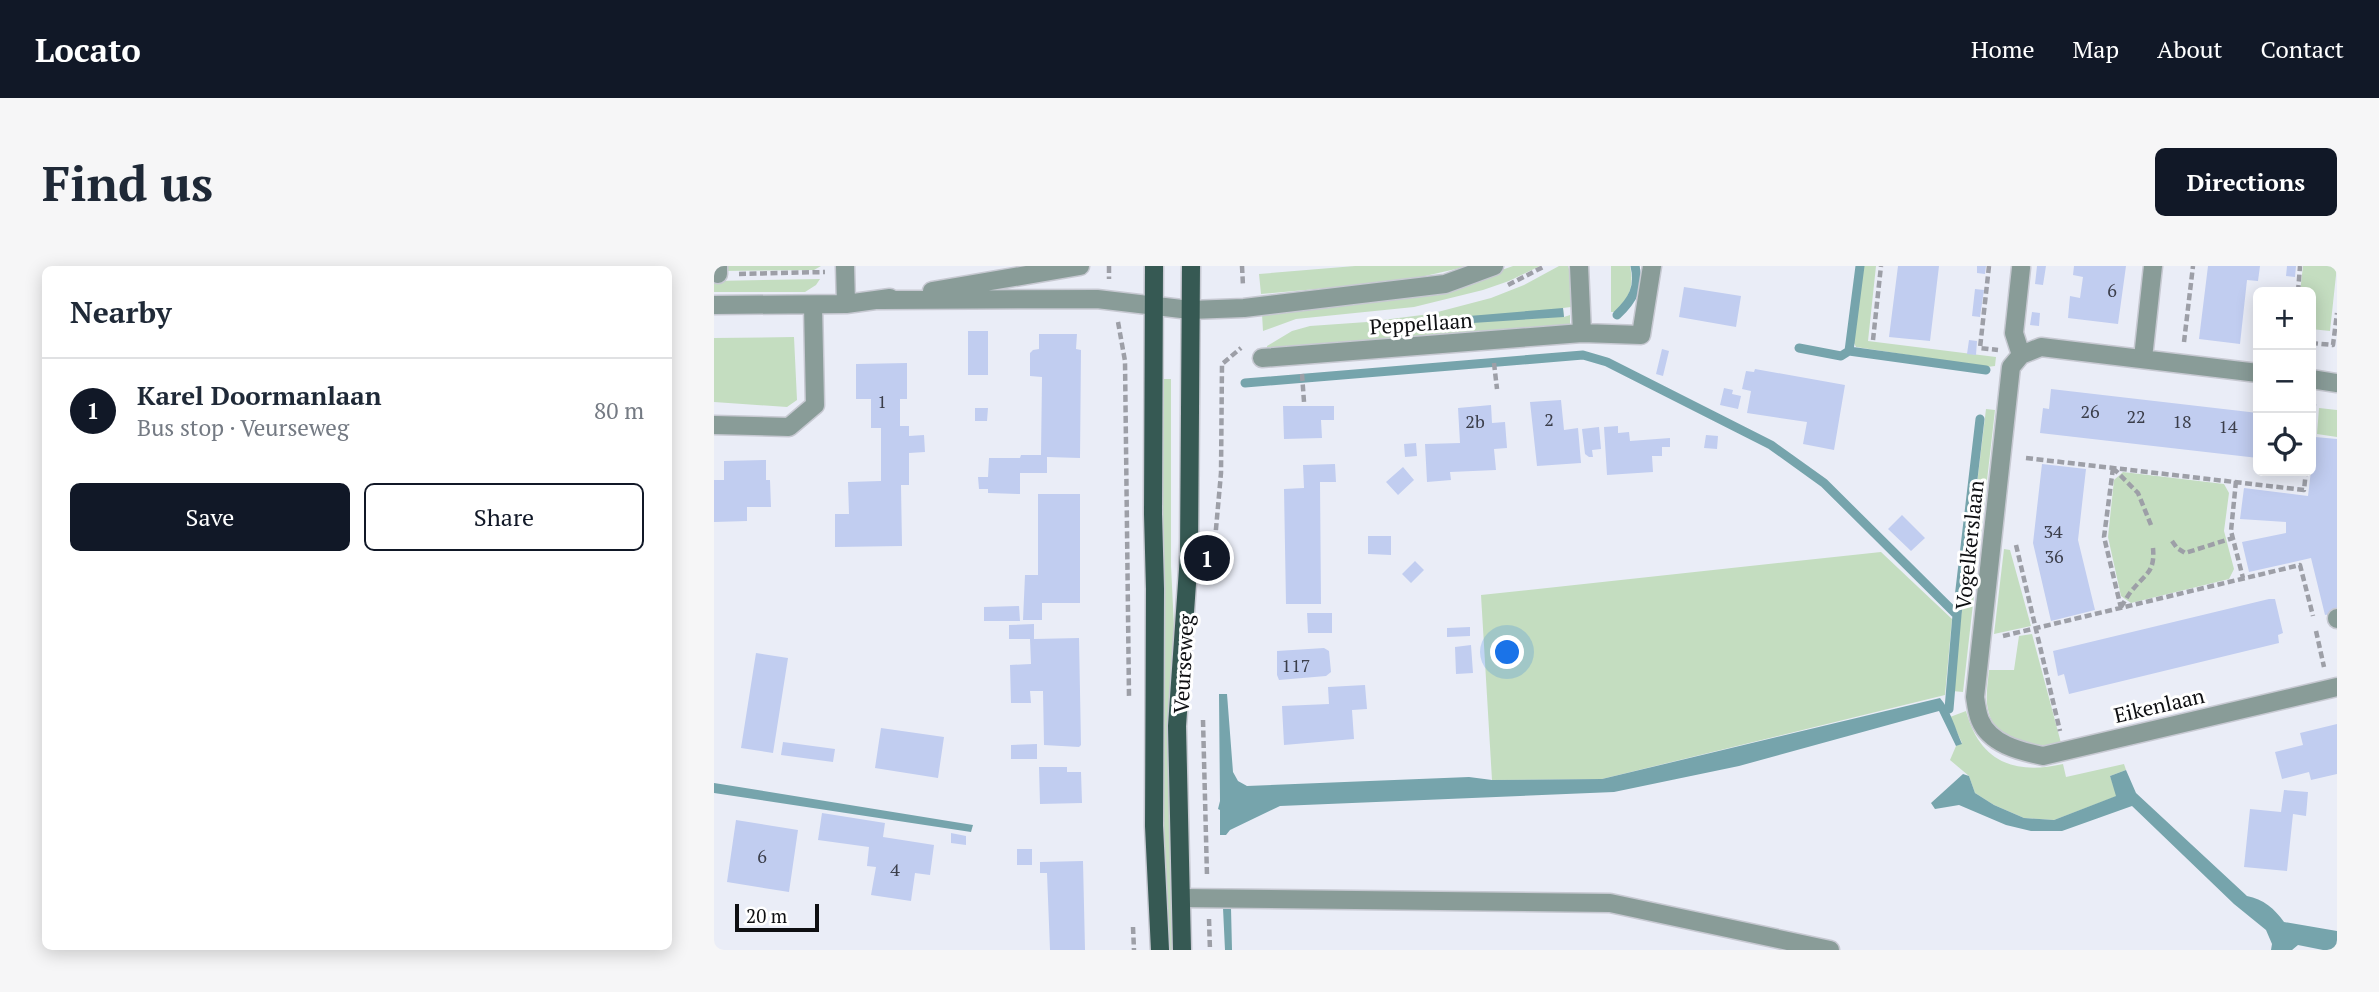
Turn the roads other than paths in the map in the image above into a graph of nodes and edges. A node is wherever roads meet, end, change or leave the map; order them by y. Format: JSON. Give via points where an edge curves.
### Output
{"nodes":[{"id":1,"x":1080,"y":266,"type":"edge"},
{"id":2,"x":1154,"y":266,"type":"edge"},
{"id":3,"x":1191,"y":266,"type":"edge"},
{"id":4,"x":1494,"y":266,"type":"edge"},
{"id":5,"x":1579,"y":266,"type":"edge"},
{"id":6,"x":1652,"y":266,"type":"edge"},
{"id":7,"x":2153,"y":266,"type":"edge"},
{"id":8,"x":2021,"y":268,"type":"dead end"},
{"id":9,"x":846,"y":269,"type":"edge"},
{"id":10,"x":879,"y":300,"type":"junction"},
{"id":11,"x":846,"y":304,"type":"junction"},
{"id":12,"x":714,"y":305,"type":"edge"},
{"id":13,"x":813,"y":305,"type":"junction"},
{"id":14,"x":1155,"y":307,"type":"junction"},
{"id":15,"x":1190,"y":310,"type":"junction"},
{"id":16,"x":1582,"y":333,"type":"junction"},
{"id":17,"x":2021,"y":355,"type":"junction"},
{"id":18,"x":1262,"y":358,"type":"dead end"},
{"id":19,"x":2143,"y":358,"type":"junction"},
{"id":20,"x":2253,"y":372,"type":"edge"},
{"id":21,"x":2316,"y":381,"type":"edge"},
{"id":22,"x":2337,"y":383,"type":"edge"},
{"id":23,"x":714,"y":425,"type":"edge"},
{"id":24,"x":2333,"y":688,"type":"edge"},
{"id":25,"x":1994,"y":738,"type":"joint"},
{"id":26,"x":1181,"y":898,"type":"junction"},
{"id":27,"x":1160,"y":950,"type":"edge"},
{"id":28,"x":1182,"y":950,"type":"edge"},
{"id":29,"x":1830,"y":950,"type":"edge"}],
"edges":[{"from":1,"to":10,"type":"street"},
{"from":2,"to":14,"type":"main road","name":"Veurseweg"},
{"from":3,"to":15,"type":"main road","name":"Veurseweg"},
{"from":4,"to":15,"type":"street","via":[[1445,284]]},
{"from":5,"to":16,"type":"street"},
{"from":6,"to":16,"type":"street","name":"Peppellaan","via":[[1641,335]]},
{"from":7,"to":19,"type":"street"},
{"from":8,"to":17,"type":"street","via":[[2014,333]]},
{"from":9,"to":11,"type":"street"},
{"from":10,"to":11,"type":"street"},
{"from":10,"to":14,"type":"street","via":[[1097,299]]},
{"from":11,"to":13,"type":"street"},
{"from":12,"to":13,"type":"street"},
{"from":13,"to":23,"type":"street","via":[[815,405],[789,427]]},
{"from":14,"to":15,"type":"street"},
{"from":14,"to":27,"type":"main road","name":"Veurseweg","via":[[1154,813]]},
{"from":15,"to":26,"type":"main road","name":"Veurseweg","via":[[1189,555],[1177,726]]},
{"from":16,"to":18,"type":"street","name":"Peppellaan"},
{"from":17,"to":19,"type":"street","via":[[2040,346]]},
{"from":17,"to":25,"type":"street","name":"Vogelkerslaan","via":[[2011,367],[1975,697],[1980,721]]},
{"from":19,"to":20,"type":"street"},
{"from":21,"to":22,"type":"street"},
{"from":24,"to":25,"type":"street","name":"Eikenlaan","via":[[2043,756],[2013,749]]},
{"from":26,"to":28,"type":"main road","name":"Veurseweg"},
{"from":26,"to":29,"type":"street","via":[[1610,903]]}]}
